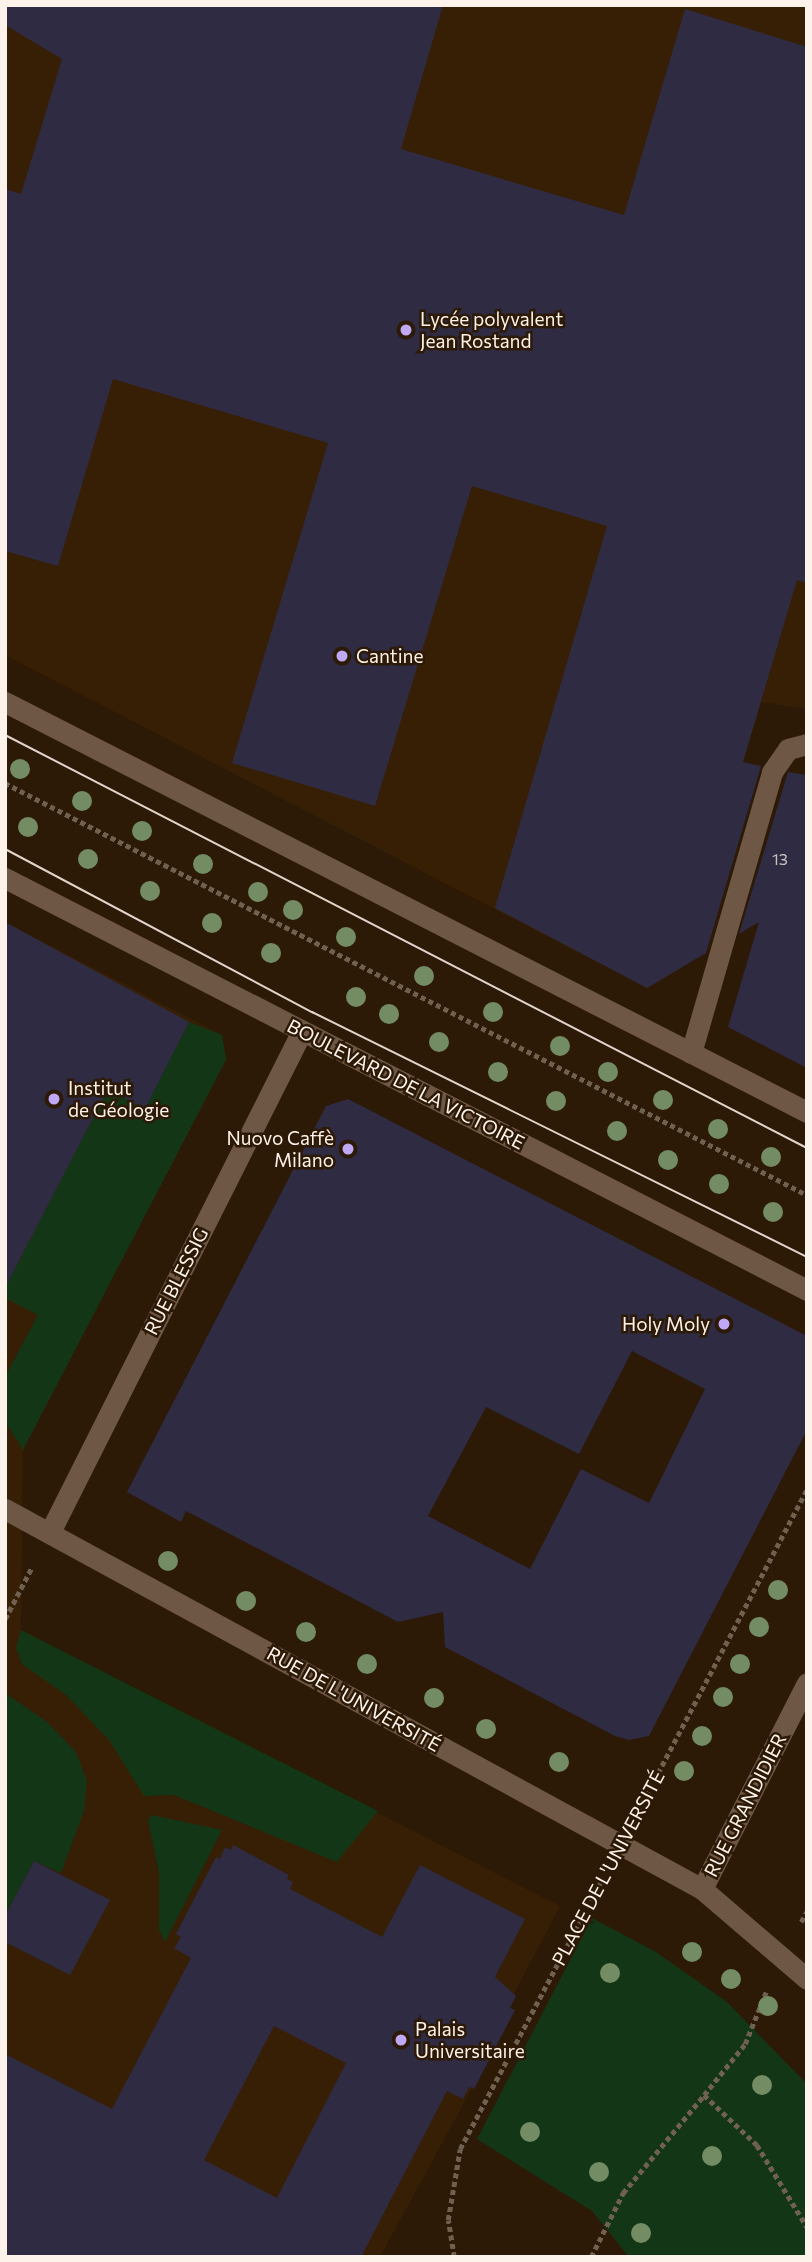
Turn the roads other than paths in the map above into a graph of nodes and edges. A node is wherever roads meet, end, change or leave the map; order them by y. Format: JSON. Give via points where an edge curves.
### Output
{"nodes":[{"id":1,"x":5,"y":702,"type":"edge"},
{"id":2,"x":807,"y":744,"type":"edge"},
{"id":3,"x":5,"y":878,"type":"edge"},
{"id":4,"x":302,"y":1031,"type":"junction"},
{"id":5,"x":691,"y":1052,"type":"junction"},
{"id":6,"x":807,"y":1112,"type":"edge"},
{"id":7,"x":807,"y":1290,"type":"edge"},
{"id":8,"x":5,"y":1509,"type":"edge"},
{"id":9,"x":50,"y":1532,"type":"junction"},
{"id":10,"x":807,"y":1683,"type":"edge"},
{"id":11,"x":702,"y":1889,"type":"junction"},
{"id":12,"x":807,"y":1979,"type":"edge"}],
"edges":[{"from":1,"to":5,"type":"street"},
{"from":2,"to":5,"type":"street","via":[[788,749],[772,772]]},
{"from":3,"to":4,"type":"street","name":"BOULEVARD DE LA VICTOIRE"},
{"from":4,"to":7,"type":"street","name":"BOULEVARD DE LA VICTOIRE"},
{"from":4,"to":9,"type":"street","name":"RUE BLESSIG"},
{"from":5,"to":6,"type":"street"},
{"from":8,"to":9,"type":"street","name":"RUE DE L'UNIVERSITÉ"},
{"from":9,"to":11,"type":"street","name":"RUE DE L'UNIVERSITÉ"},
{"from":10,"to":11,"type":"street","name":"RUE GRANDIDIER"},
{"from":11,"to":12,"type":"street"}]}
